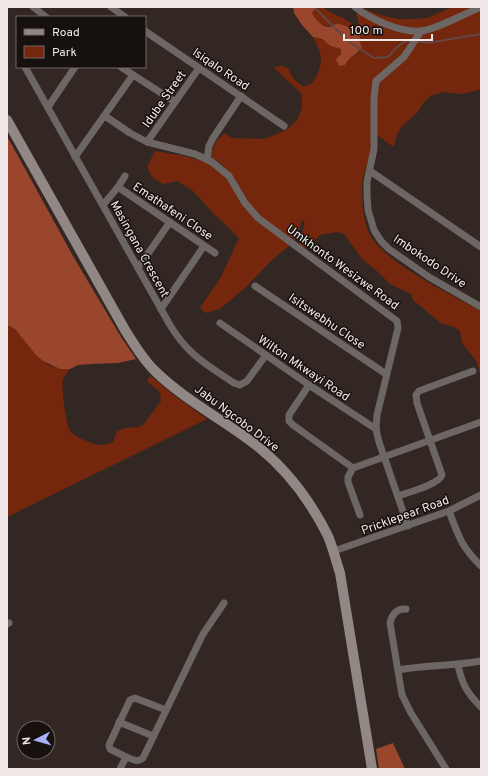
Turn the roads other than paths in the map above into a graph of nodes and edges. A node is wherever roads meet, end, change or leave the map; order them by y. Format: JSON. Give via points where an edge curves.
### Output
{"nodes":[{"id":1,"x":32,"y":7,"type":"edge"},
{"id":2,"x":111,"y":7,"type":"edge"},
{"id":3,"x":355,"y":7,"type":"edge"},
{"id":4,"x":481,"y":7,"type":"edge"},
{"id":5,"x":45,"y":16,"type":"edge"},
{"id":6,"x":124,"y":16,"type":"edge"},
{"id":7,"x":146,"y":32,"type":"edge"},
{"id":8,"x":421,"y":32,"type":"junction"},
{"id":9,"x":26,"y":68,"type":"edge"},
{"id":10,"x":74,"y":68,"type":"edge"},
{"id":11,"x":122,"y":68,"type":"edge"},
{"id":12,"x":199,"y":68,"type":"junction"},
{"id":13,"x":133,"y":75,"type":"junction"},
{"id":14,"x":242,"y":96,"type":"junction"},
{"id":15,"x":175,"y":102,"type":"junction"},
{"id":16,"x":48,"y":106,"type":"junction"},
{"id":17,"x":105,"y":116,"type":"junction"},
{"id":18,"x":7,"y":120,"type":"edge"},
{"id":19,"x":284,"y":126,"type":"dead end"},
{"id":20,"x":147,"y":142,"type":"junction"},
{"id":21,"x":75,"y":157,"type":"junction"},
{"id":22,"x":207,"y":159,"type":"junction"},
{"id":23,"x":370,"y":171,"type":"junction"},
{"id":24,"x":125,"y":176,"type":"dead end"},
{"id":25,"x":118,"y":187,"type":"junction"},
{"id":26,"x":103,"y":205,"type":"junction"},
{"id":27,"x":170,"y":222,"type":"junction"},
{"id":28,"x":204,"y":246,"type":"junction"},
{"id":29,"x":481,"y":247,"type":"edge"},
{"id":30,"x":215,"y":252,"type":"dead end"},
{"id":31,"x":138,"y":268,"type":"junction"},
{"id":32,"x":255,"y":286,"type":"dead end"},
{"id":33,"x":481,"y":307,"type":"edge"},
{"id":34,"x":161,"y":309,"type":"junction"},
{"id":35,"x":220,"y":323,"type":"dead end"},
{"id":36,"x":266,"y":355,"type":"junction"},
{"id":37,"x":473,"y":371,"type":"dead end"},
{"id":38,"x":386,"y":374,"type":"junction"},
{"id":39,"x":309,"y":385,"type":"junction"},
{"id":40,"x":481,"y":422,"type":"edge"},
{"id":41,"x":376,"y":429,"type":"junction"},
{"id":42,"x":430,"y":440,"type":"junction"},
{"id":43,"x":384,"y":457,"type":"junction"},
{"id":44,"x":353,"y":468,"type":"junction"},
{"id":45,"x":481,"y":495,"type":"edge"},
{"id":46,"x":398,"y":496,"type":"junction"},
{"id":47,"x":450,"y":511,"type":"junction"},
{"id":48,"x":360,"y":515,"type":"dead end"},
{"id":49,"x":408,"y":526,"type":"junction"},
{"id":50,"x":334,"y":552,"type":"junction"},
{"id":51,"x":481,"y":566,"type":"edge"},
{"id":52,"x":224,"y":603,"type":"dead end"},
{"id":53,"x":406,"y":609,"type":"dead end"},
{"id":54,"x":481,"y":661,"type":"edge"},
{"id":55,"x":458,"y":665,"type":"junction"},
{"id":56,"x":398,"y":670,"type":"junction"},
{"id":57,"x":481,"y":707,"type":"edge"},
{"id":58,"x":166,"y":710,"type":"junction"},
{"id":59,"x":119,"y":722,"type":"junction"},
{"id":60,"x":153,"y":736,"type":"junction"},
{"id":61,"x":126,"y":757,"type":"junction"},
{"id":62,"x":120,"y":769,"type":"edge"},
{"id":63,"x":372,"y":769,"type":"edge"},
{"id":64,"x":446,"y":769,"type":"edge"}],
"edges":[{"from":1,"to":5,"type":"street"},
{"from":2,"to":6,"type":"street"},
{"from":3,"to":8,"type":"street","via":[[388,25]]},
{"from":4,"to":8,"type":"street"},
{"from":7,"to":12,"type":"street","name":"Isiqalo Road"},
{"from":8,"to":23,"type":"street","name":"Imbokodo Drive","via":[[404,57],[376,81],[374,149]]},
{"from":9,"to":16,"type":"street","name":"Masingana Crescent"},
{"from":10,"to":16,"type":"street"},
{"from":11,"to":13,"type":"street"},
{"from":12,"to":14,"type":"street","name":"Isiqalo Road"},
{"from":12,"to":15,"type":"street","name":"Idube Street"},
{"from":13,"to":15,"type":"street"},
{"from":13,"to":17,"type":"street"},
{"from":14,"to":19,"type":"street","name":"Isiqalo Road"},
{"from":14,"to":22,"type":"street","via":[[213,138]]},
{"from":15,"to":20,"type":"street","name":"Idube Street"},
{"from":16,"to":21,"type":"street","name":"Masingana Crescent"},
{"from":17,"to":20,"type":"street","name":"Umkhonto Wesizwe Road"},
{"from":17,"to":21,"type":"street"},
{"from":18,"to":50,"type":"main road","name":"Jabu Ngcobo Drive","via":[[138,351],[172,386],[252,442],[283,470],[308,502],[328,536]]},
{"from":20,"to":22,"type":"street","name":"Umkhonto Wesizwe Road"},
{"from":21,"to":26,"type":"street","name":"Masingana Crescent"},
{"from":22,"to":38,"type":"street","name":"Umkhonto Wesizwe Road","via":[[226,173],[258,218],[397,321],[398,328]]},
{"from":23,"to":29,"type":"street"},
{"from":23,"to":33,"type":"street","name":"Imbokodo Drive","via":[[367,182],[368,210],[374,230],[381,241],[429,277]]},
{"from":24,"to":25,"type":"street","name":"Emathafeni Close"},
{"from":25,"to":26,"type":"street","name":"Emathafeni Close"},
{"from":25,"to":27,"type":"street","name":"Emathafeni Close"},
{"from":26,"to":31,"type":"street","name":"Masingana Crescent"},
{"from":27,"to":28,"type":"street","name":"Emathafeni Close"},
{"from":27,"to":31,"type":"street"},
{"from":28,"to":30,"type":"street","name":"Emathafeni Close"},
{"from":28,"to":34,"type":"street"},
{"from":31,"to":34,"type":"street","name":"Masingana Crescent"},
{"from":32,"to":38,"type":"street","name":"Isitswebhu Close"},
{"from":34,"to":36,"type":"street","name":"Masingana Crescent","via":[[185,347],[234,383],[240,385],[247,381]]},
{"from":35,"to":36,"type":"street","name":"Wilton Mkwayi Road"},
{"from":36,"to":39,"type":"street","name":"Wilton Mkwayi Road"},
{"from":37,"to":42,"type":"street","via":[[419,390],[416,394]]},
{"from":38,"to":41,"type":"street","name":"Umkhonto Wesizwe Road"},
{"from":39,"to":41,"type":"street","name":"Wilton Mkwayi Road"},
{"from":39,"to":44,"type":"street","via":[[289,415],[289,421]]},
{"from":40,"to":42,"type":"street"},
{"from":41,"to":43,"type":"street","name":"Umkhonto Wesizwe Road"},
{"from":42,"to":43,"type":"street"},
{"from":42,"to":46,"type":"street","via":[[442,472],[441,477],[434,483]]},
{"from":43,"to":44,"type":"street"},
{"from":43,"to":46,"type":"street","name":"Umkhonto Wesizwe Road"},
{"from":44,"to":48,"type":"street","via":[[348,482]]},
{"from":45,"to":47,"type":"street","name":"Pricklepear Road"},
{"from":46,"to":49,"type":"street","name":"Umkhonto Wesizwe Road"},
{"from":47,"to":49,"type":"street","name":"Pricklepear Road"},
{"from":47,"to":51,"type":"street","via":[[462,545]]},
{"from":49,"to":50,"type":"street","name":"Pricklepear Road"},
{"from":50,"to":63,"type":"main road","name":"Jabu Ngcobo Drive","via":[[345,596]]},
{"from":52,"to":58,"type":"street","via":[[203,634]]},
{"from":53,"to":56,"type":"street","via":[[396,611],[390,623]]},
{"from":54,"to":55,"type":"street"},
{"from":55,"to":56,"type":"street"},
{"from":55,"to":57,"type":"street","via":[[464,685]]},
{"from":56,"to":64,"type":"street","via":[[400,689],[405,702]]},
{"from":58,"to":59,"type":"street","via":[[133,698]]},
{"from":58,"to":60,"type":"street"},
{"from":59,"to":60,"type":"street"},
{"from":59,"to":61,"type":"street","via":[[109,746]]},
{"from":60,"to":61,"type":"street","via":[[143,758],[135,760]]},
{"from":61,"to":62,"type":"street"}]}
